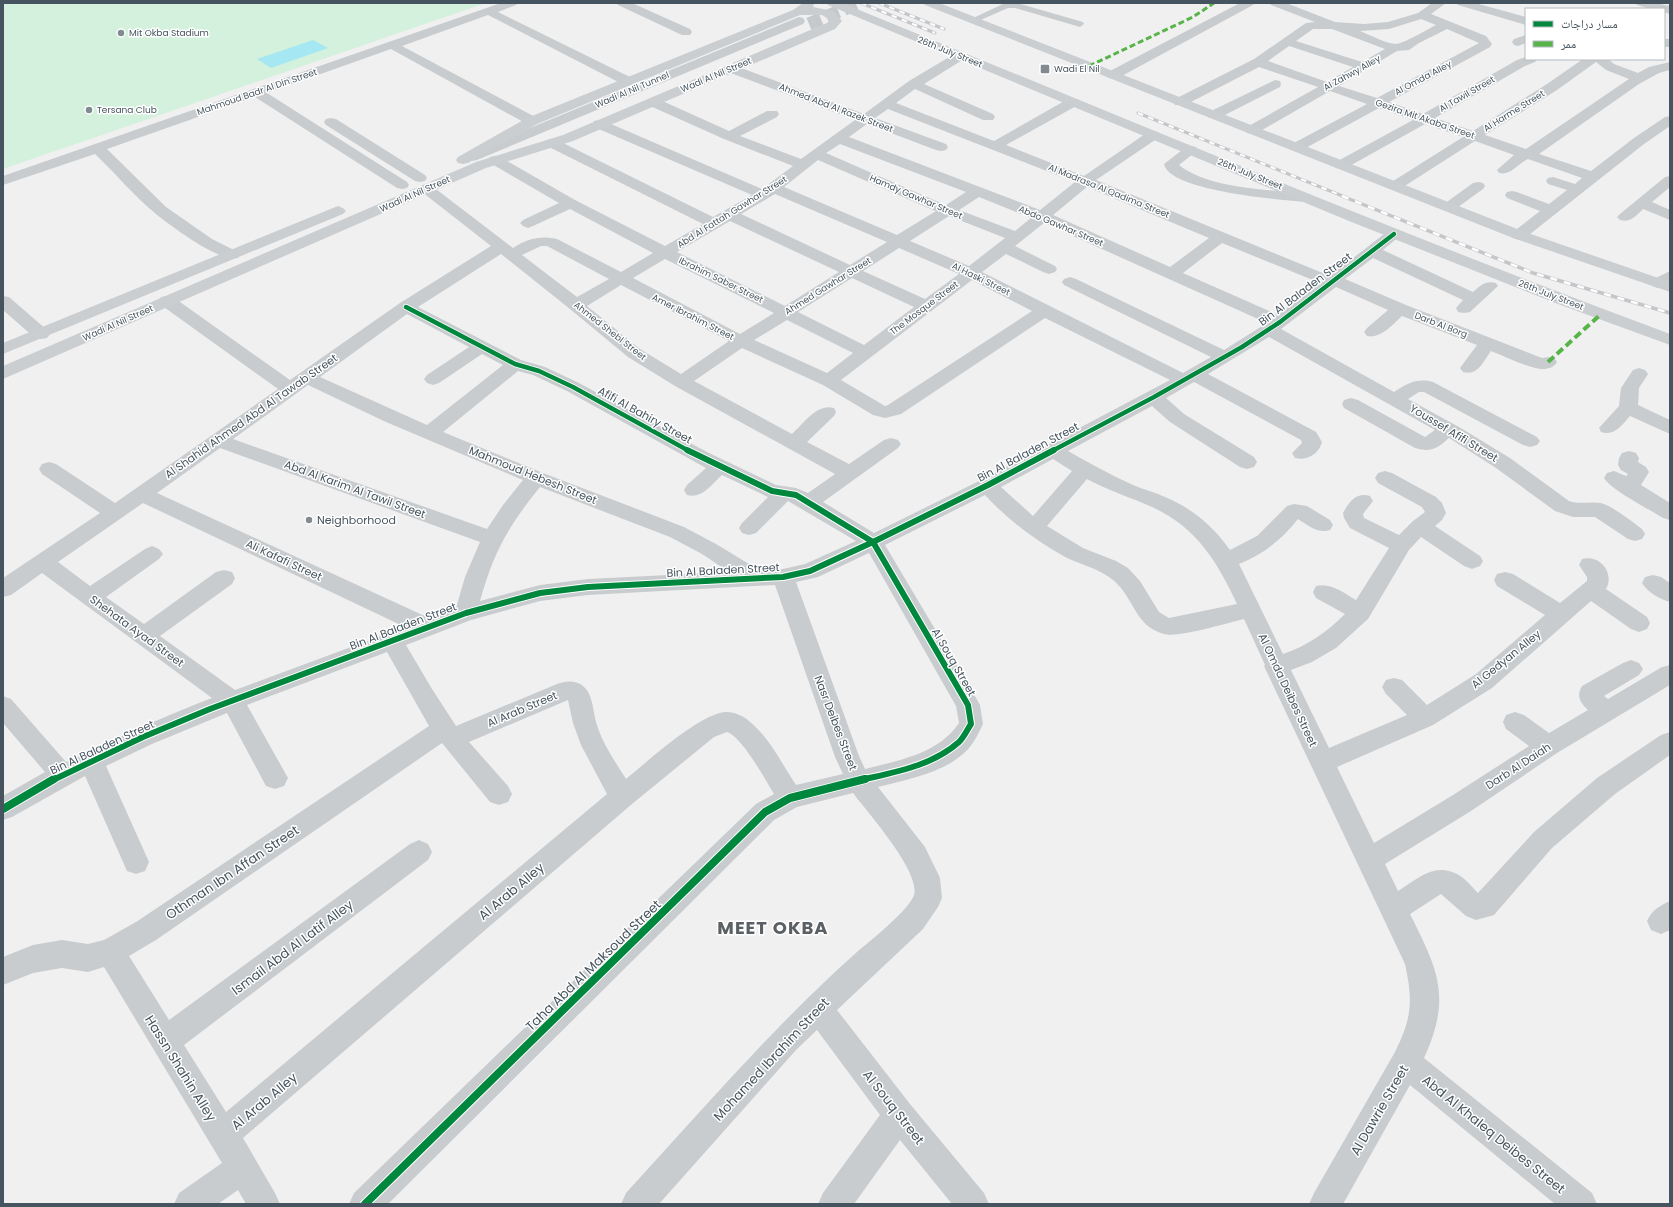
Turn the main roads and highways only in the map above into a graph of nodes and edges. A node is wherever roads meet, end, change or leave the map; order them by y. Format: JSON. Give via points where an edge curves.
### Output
{"nodes":[{"id":1,"x":810,"y":3,"type":"tunnel mouth"},
{"id":2,"x":832,"y":3,"type":"edge"},
{"id":3,"x":934,"y":4,"type":"edge"},
{"id":4,"x":802,"y":19,"type":"junction"},
{"id":5,"x":424,"y":184,"type":"junction"},
{"id":6,"x":1666,"y":282,"type":"edge"},
{"id":7,"x":1670,"y":340,"type":"edge"},
{"id":8,"x":3,"y":350,"type":"edge"},
{"id":9,"x":3,"y":373,"type":"edge"}],
"edges":[{"from":1,"to":4,"type":"main road","name":"Wadi Al Nil Street"},
{"from":2,"to":7,"type":"main road","name":"26th July Street","via":[[1394,234]]},
{"from":3,"to":6,"type":"main road","via":[[1519,235]]},
{"from":4,"to":5,"type":"main road","name":"Wadi Al Nil Street","via":[[645,76],[630,76],[532,122]]},
{"from":4,"to":5,"type":"main road","name":"Wadi Al Nil Street","via":[[816,11],[828,13],[836,21],[831,26],[552,144]]},
{"from":5,"to":8,"type":"main road","name":"Wadi Al Nil Street","via":[[402,185]]},
{"from":5,"to":9,"type":"main road","name":"Wadi Al Nil Street"}]}
